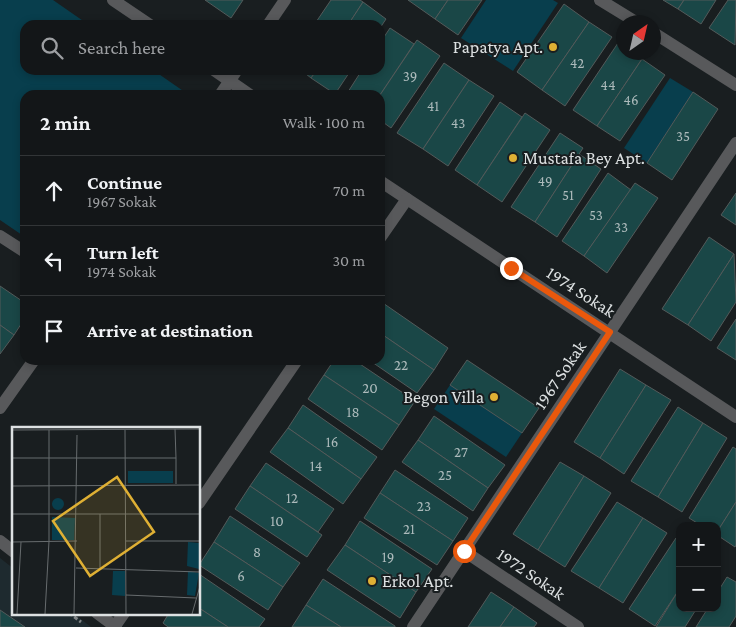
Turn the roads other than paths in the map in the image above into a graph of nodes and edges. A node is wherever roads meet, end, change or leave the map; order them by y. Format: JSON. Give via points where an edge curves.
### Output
{"nodes":[{"id":1,"x":113,"y":0,"type":"edge"},
{"id":2,"x":285,"y":0,"type":"edge"},
{"id":3,"x":600,"y":0,"type":"edge"},
{"id":4,"x":625,"y":15,"type":"edge"},
{"id":5,"x":143,"y":20,"type":"edge"},
{"id":6,"x":271,"y":20,"type":"edge"},
{"id":7,"x":661,"y":37,"type":"edge"},
{"id":8,"x":221,"y":75,"type":"edge"},
{"id":9,"x":234,"y":75,"type":"edge"},
{"id":10,"x":230,"y":81,"type":"junction"},
{"id":11,"x":736,"y":85,"type":"edge"},
{"id":12,"x":224,"y":90,"type":"edge"},
{"id":13,"x":243,"y":90,"type":"edge"},
{"id":14,"x":736,"y":143,"type":"edge"},
{"id":15,"x":385,"y":184,"type":"edge"},
{"id":16,"x":407,"y":199,"type":"junction"},
{"id":17,"x":385,"y":231,"type":"edge"},
{"id":18,"x":0,"y":236,"type":"edge"},
{"id":19,"x":20,"y":249,"type":"edge"},
{"id":20,"x":610,"y":332,"type":"junction"},
{"id":21,"x":30,"y":365,"type":"edge"},
{"id":22,"x":294,"y":365,"type":"edge"},
{"id":23,"x":0,"y":408,"type":"edge"},
{"id":24,"x":736,"y":416,"type":"edge"},
{"id":25,"x":200,"y":503,"type":"edge"},
{"id":26,"x":0,"y":541,"type":"edge"},
{"id":27,"x":12,"y":550,"type":"edge"},
{"id":28,"x":464,"y":551,"type":"junction"},
{"id":29,"x":98,"y":614,"type":"edge"},
{"id":30,"x":123,"y":614,"type":"edge"},
{"id":31,"x":115,"y":627,"type":"edge"},
{"id":32,"x":414,"y":627,"type":"edge"},
{"id":33,"x":578,"y":627,"type":"edge"}],
"edges":[{"from":1,"to":5,"type":"street"},
{"from":2,"to":6,"type":"street"},
{"from":3,"to":4,"type":"street"},
{"from":7,"to":11,"type":"street"},
{"from":8,"to":10,"type":"street"},
{"from":9,"to":10,"type":"street"},
{"from":10,"to":12,"type":"street"},
{"from":10,"to":13,"type":"street"},
{"from":14,"to":20,"type":"street","name":"1967 Sokak"},
{"from":15,"to":16,"type":"street","name":"1974 Sokak"},
{"from":16,"to":17,"type":"street"},
{"from":16,"to":20,"type":"street","name":"1974 Sokak"},
{"from":18,"to":19,"type":"street"},
{"from":20,"to":24,"type":"street","name":"1974 Sokak"},
{"from":20,"to":28,"type":"street","name":"1967 Sokak"},
{"from":21,"to":23,"type":"street"},
{"from":22,"to":25,"type":"street"},
{"from":26,"to":27,"type":"street"},
{"from":28,"to":32,"type":"street","name":"1967 Sokak"},
{"from":28,"to":33,"type":"street","name":"1972 Sokak"},
{"from":29,"to":31,"type":"street"},
{"from":30,"to":31,"type":"street"}]}
